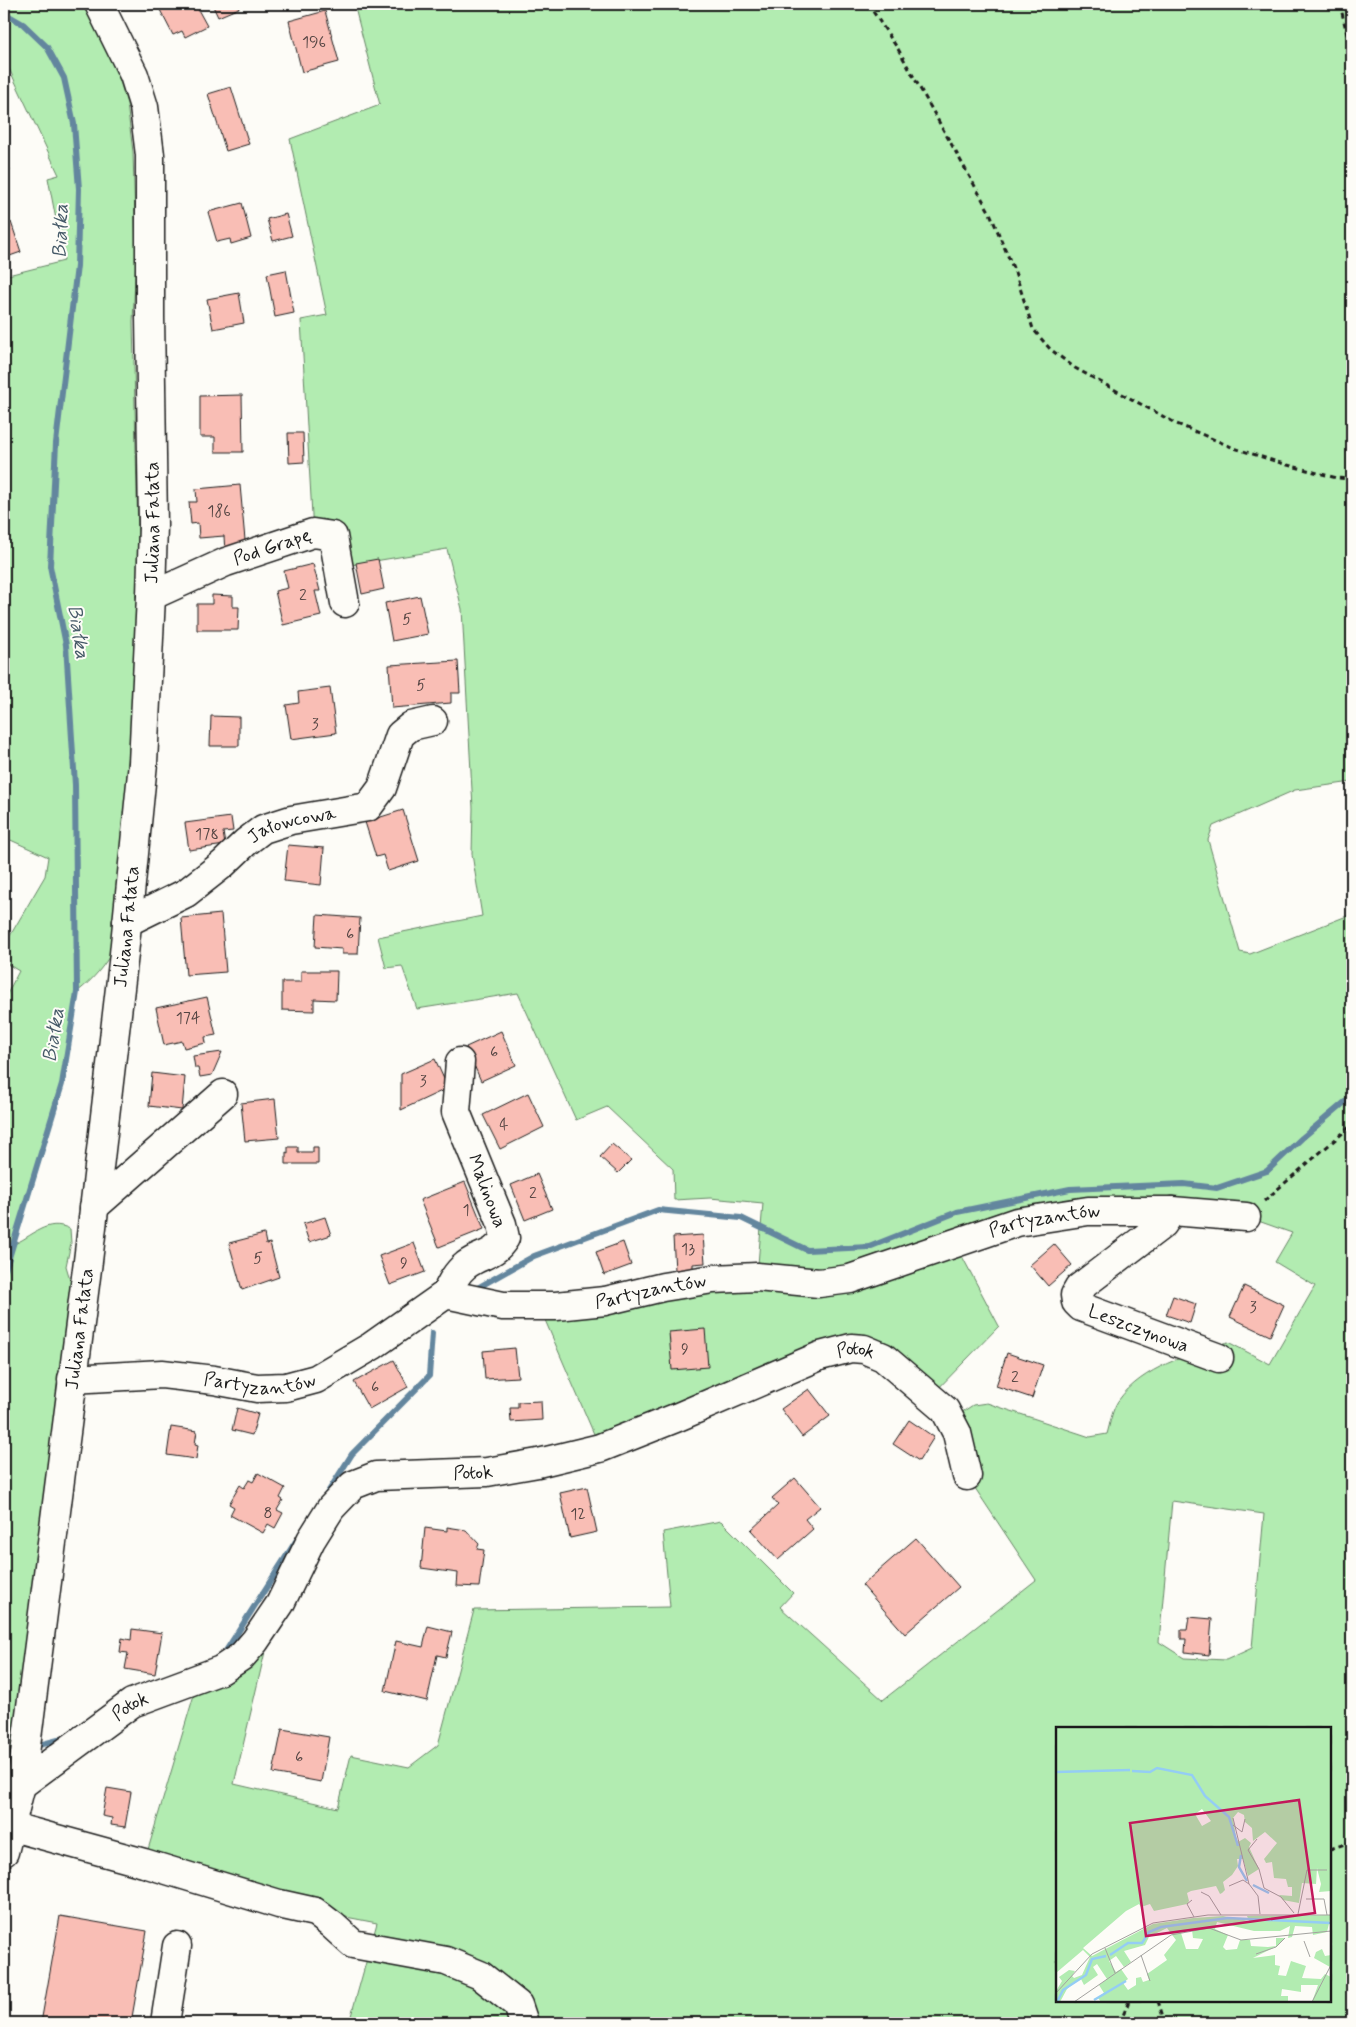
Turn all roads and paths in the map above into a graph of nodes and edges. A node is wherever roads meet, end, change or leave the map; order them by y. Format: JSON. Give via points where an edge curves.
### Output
{"nodes":[{"id":1,"x":99,"y":4,"type":"edge"},
{"id":2,"x":868,"y":4,"type":"edge"},
{"id":3,"x":1340,"y":4,"type":"edge"},
{"id":4,"x":1352,"y":56,"type":"edge"},
{"id":5,"x":1352,"y":479,"type":"edge"},
{"id":6,"x":151,"y":596,"type":"junction"},
{"id":7,"x":345,"y":603,"type":"dead end"},
{"id":8,"x":432,"y":720,"type":"dead end"},
{"id":9,"x":127,"y":922,"type":"junction"},
{"id":10,"x":460,"y":1062,"type":"dead end"},
{"id":11,"x":223,"y":1094,"type":"dead end"},
{"id":12,"x":1352,"y":1125,"type":"edge"},
{"id":13,"x":94,"y":1207,"type":"junction"},
{"id":14,"x":1172,"y":1211,"type":"junction"},
{"id":15,"x":1246,"y":1217,"type":"joint"},
{"id":16,"x":446,"y":1294,"type":"junction"},
{"id":17,"x":1218,"y":1358,"type":"dead end"},
{"id":18,"x":72,"y":1379,"type":"junction"},
{"id":19,"x":967,"y":1476,"type":"dead end"},
{"id":20,"x":21,"y":1785,"type":"junction"},
{"id":21,"x":1352,"y":1826,"type":"edge"},
{"id":22,"x":6,"y":1839,"type":"edge"},
{"id":23,"x":1331,"y":1849,"type":"edge"},
{"id":24,"x":177,"y":1946,"type":"dead end"},
{"id":25,"x":1129,"y":2002,"type":"edge"},
{"id":26,"x":1158,"y":2002,"type":"edge"},
{"id":27,"x":165,"y":2023,"type":"edge"},
{"id":28,"x":524,"y":2023,"type":"edge"},
{"id":29,"x":1120,"y":2023,"type":"edge"},
{"id":30,"x":1165,"y":2023,"type":"edge"}],
"edges":[{"from":1,"to":6,"type":"street","name":"Juliana Fałata","via":[[134,75],[144,107],[150,154]]},
{"from":2,"to":5,"type":"path","via":[[898,49],[990,213],[1016,275],[1033,329],[1050,349],[1075,368],[1177,424],[1234,448],[1284,464]]},
{"from":3,"to":4,"type":"path"},
{"from":6,"to":7,"type":"street","name":"Pod Grapę","via":[[226,562],[312,533],[333,536]]},
{"from":6,"to":9,"type":"street","name":"Juliana Fałata","via":[[143,762]]},
{"from":8,"to":9,"type":"street","name":"Jałowcowa","via":[[411,726],[400,735],[382,788],[368,806],[291,820],[263,829],[186,893]]},
{"from":9,"to":13,"type":"street","name":"Juliana Fałata"},
{"from":10,"to":16,"type":"street","name":"Malinowa","via":[[456,1112],[505,1238],[498,1248],[467,1265],[453,1278]]},
{"from":11,"to":13,"type":"street"},
{"from":12,"to":15,"type":"path"},
{"from":13,"to":18,"type":"street","name":"Juliana Fałata"},
{"from":14,"to":15,"type":"street","name":"Partyzantów"},
{"from":14,"to":16,"type":"street","name":"Partyzantów","via":[[1088,1211],[1017,1222],[850,1279],[818,1283],[757,1277],[713,1279],[605,1301],[556,1306],[503,1306]]},
{"from":14,"to":17,"type":"street","name":"Leszczynowa","via":[[1163,1224],[1079,1288],[1076,1302],[1081,1307]]},
{"from":16,"to":18,"type":"street","name":"Partyzantów","via":[[372,1346],[316,1378],[286,1387],[257,1388],[162,1374]]},
{"from":18,"to":20,"type":"street","name":"Juliana Fałata"},
{"from":19,"to":20,"type":"street","name":"Potok","via":[[957,1433],[945,1410],[883,1357],[864,1349],[850,1348],[820,1356],[600,1448],[487,1472],[376,1476],[353,1486],[331,1508],[311,1540],[280,1604],[242,1656],[221,1670],[132,1703]]},
{"from":20,"to":22,"type":"street","name":"Juliana Fałata"},
{"from":21,"to":23,"type":"path","via":[[1350,1842]]},
{"from":22,"to":28,"type":"street","via":[[144,1863],[315,1912],[353,1944],[446,1962],[480,1976],[518,2005]]},
{"from":24,"to":27,"type":"street"},
{"from":25,"to":29,"type":"path"},
{"from":26,"to":30,"type":"path"}]}
